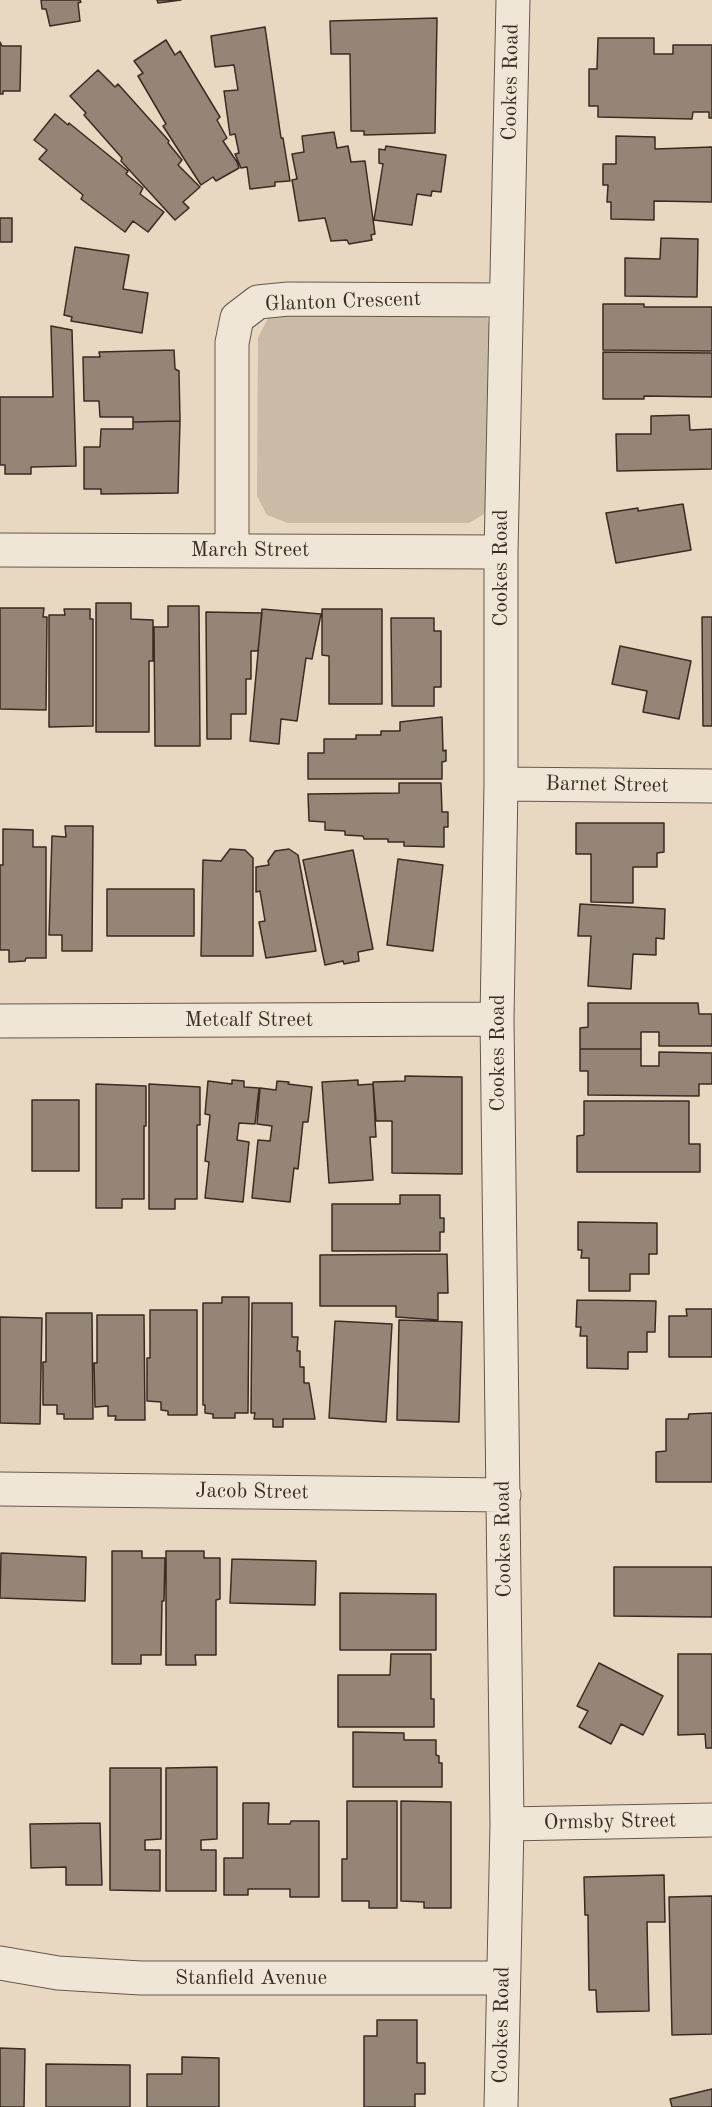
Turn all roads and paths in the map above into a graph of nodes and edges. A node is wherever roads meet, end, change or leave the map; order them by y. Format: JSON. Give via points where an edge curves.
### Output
{"nodes":[{"id":1,"x":513,"y":0,"type":"edge"},
{"id":2,"x":506,"y":300,"type":"junction"},
{"id":3,"x":0,"y":550,"type":"edge"},
{"id":4,"x":232,"y":550,"type":"junction"},
{"id":5,"x":501,"y":552,"type":"junction"},
{"id":6,"x":501,"y":784,"type":"junction"},
{"id":7,"x":712,"y":786,"type":"edge"},
{"id":8,"x":498,"y":1019,"type":"junction"},
{"id":9,"x":0,"y":1021,"type":"edge"},
{"id":10,"x":0,"y":1489,"type":"edge"},
{"id":11,"x":504,"y":1495,"type":"junction"},
{"id":12,"x":712,"y":1820,"type":"edge"},
{"id":13,"x":507,"y":1824,"type":"junction"},
{"id":14,"x":0,"y":1963,"type":"edge"},
{"id":15,"x":503,"y":1978,"type":"junction"},
{"id":16,"x":501,"y":2107,"type":"edge"}],
"edges":[{"from":1,"to":2,"type":"street","name":"Cookes Road"},
{"from":2,"to":4,"type":"street","name":"Glanton Crescent","via":[[288,299],[258,302],[237,318],[232,343]]},
{"from":2,"to":5,"type":"street","name":"Cookes Road"},
{"from":3,"to":4,"type":"street","name":"March Street"},
{"from":4,"to":5,"type":"street","name":"March Street"},
{"from":5,"to":6,"type":"street","name":"Cookes Road"},
{"from":6,"to":7,"type":"street","name":"Barnet Street"},
{"from":6,"to":8,"type":"street","name":"Cookes Road"},
{"from":8,"to":9,"type":"street","name":"Metcalf Street"},
{"from":8,"to":11,"type":"street","name":"Cookes Road"},
{"from":10,"to":11,"type":"street","name":"Jacob Street"},
{"from":11,"to":13,"type":"street","name":"Cookes Road"},
{"from":12,"to":13,"type":"street","name":"Ormsby Street"},
{"from":13,"to":15,"type":"street","name":"Cookes Road"},
{"from":14,"to":15,"type":"street","name":"Stanfield Avenue","via":[[58,1973],[141,1978]]},
{"from":15,"to":16,"type":"street","name":"Cookes Road"}]}
